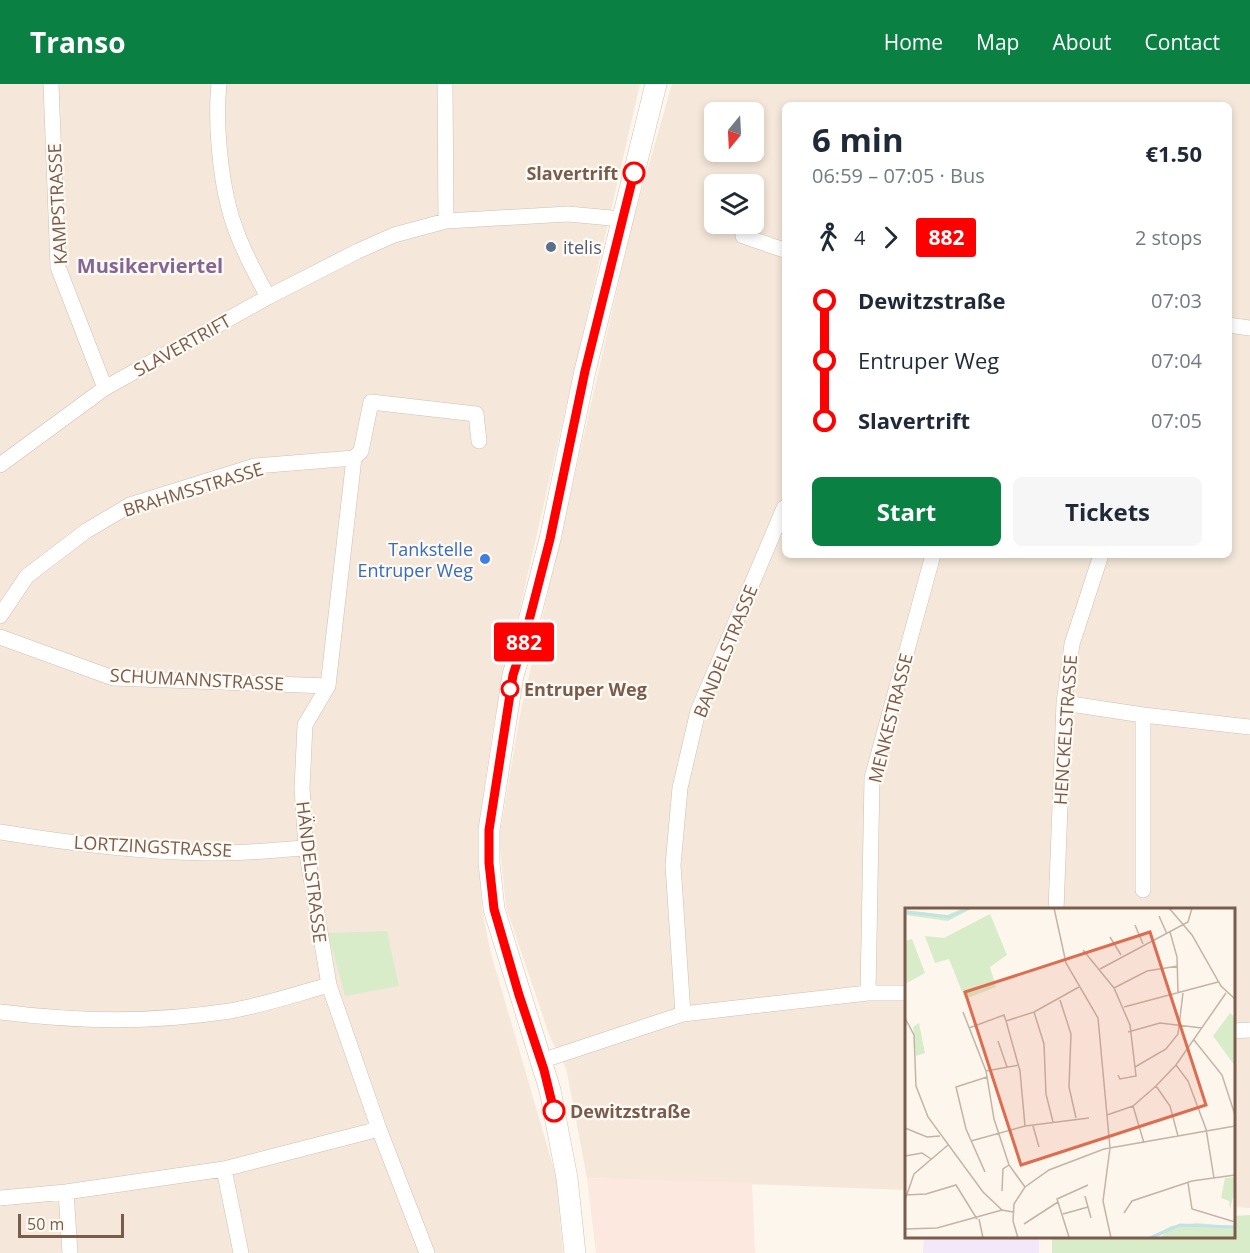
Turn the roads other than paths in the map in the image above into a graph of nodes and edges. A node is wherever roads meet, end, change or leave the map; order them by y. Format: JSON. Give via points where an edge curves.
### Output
{"nodes":[{"id":1,"x":51,"y":84,"type":"edge"},
{"id":2,"x":219,"y":84,"type":"edge"},
{"id":3,"x":445,"y":84,"type":"edge"},
{"id":4,"x":656,"y":84,"type":"edge"},
{"id":5,"x":622,"y":219,"type":"junction"},
{"id":6,"x":446,"y":221,"type":"junction"},
{"id":7,"x":743,"y":236,"type":"dead end"},
{"id":8,"x":782,"y":249,"type":"edge"},
{"id":9,"x":268,"y":297,"type":"junction"},
{"id":10,"x":1232,"y":326,"type":"edge"},
{"id":11,"x":1250,"y":328,"type":"edge"},
{"id":12,"x":105,"y":388,"type":"junction"},
{"id":13,"x":479,"y":441,"type":"dead end"},
{"id":14,"x":354,"y":458,"type":"junction"},
{"id":15,"x":0,"y":465,"type":"edge"},
{"id":16,"x":782,"y":513,"type":"edge"},
{"id":17,"x":932,"y":558,"type":"edge"},
{"id":18,"x":1100,"y":558,"type":"edge"},
{"id":19,"x":0,"y":616,"type":"edge"},
{"id":20,"x":0,"y":637,"type":"edge"},
{"id":21,"x":328,"y":686,"type":"junction"},
{"id":22,"x":1064,"y":703,"type":"junction"},
{"id":23,"x":1143,"y":715,"type":"junction"},
{"id":24,"x":1250,"y":727,"type":"edge"},
{"id":25,"x":0,"y":832,"type":"edge"},
{"id":26,"x":306,"y":848,"type":"junction"},
{"id":27,"x":1143,"y":891,"type":"dead end"},
{"id":28,"x":1056,"y":908,"type":"edge"},
{"id":29,"x":328,"y":985,"type":"junction"},
{"id":30,"x":868,"y":993,"type":"junction"},
{"id":31,"x":905,"y":993,"type":"edge"},
{"id":32,"x":0,"y":1012,"type":"edge"},
{"id":33,"x":683,"y":1014,"type":"junction"},
{"id":34,"x":1250,"y":1030,"type":"edge"},
{"id":35,"x":1235,"y":1031,"type":"edge"},
{"id":36,"x":541,"y":1061,"type":"junction"},
{"id":37,"x":379,"y":1129,"type":"junction"},
{"id":38,"x":224,"y":1169,"type":"junction"},
{"id":39,"x":66,"y":1192,"type":"junction"},
{"id":40,"x":0,"y":1198,"type":"edge"},
{"id":41,"x":70,"y":1253,"type":"edge"},
{"id":42,"x":241,"y":1253,"type":"edge"},
{"id":43,"x":427,"y":1253,"type":"edge"},
{"id":44,"x":575,"y":1253,"type":"edge"}],
"edges":[{"from":1,"to":12,"type":"street","name":"KAMPSTRASSE","via":[[58,267]]},
{"from":2,"to":9,"type":"street","via":[[220,150],[229,208],[245,254]]},
{"from":3,"to":6,"type":"street"},
{"from":4,"to":5,"type":"main road"},
{"from":5,"to":6,"type":"street","name":"SLAVERTRIFT","via":[[568,214]]},
{"from":5,"to":36,"type":"main road","via":[[550,539],[513,675],[489,830],[494,909]]},
{"from":6,"to":9,"type":"street","name":"SLAVERTRIFT","via":[[394,235]]},
{"from":7,"to":8,"type":"street"},
{"from":9,"to":12,"type":"street","name":"SLAVERTRIFT"},
{"from":10,"to":11,"type":"street"},
{"from":12,"to":15,"type":"street","name":"SLAVERTRIFT"},
{"from":13,"to":14,"type":"street","name":"HÄNDELSTRASSE","via":[[476,414],[371,402],[361,451]]},
{"from":14,"to":19,"type":"street","name":"BRAHMSSTRASSE","via":[[255,466],[130,505],[86,531],[27,576]]},
{"from":14,"to":21,"type":"street","name":"HÄNDELSTRASSE"},
{"from":16,"to":33,"type":"street","name":"BANDELSTRASSE","via":[[698,711],[680,788],[673,865]]},
{"from":17,"to":30,"type":"street","name":"MENKESTRASSE","via":[[872,778]]},
{"from":18,"to":22,"type":"street","name":"HENCKELSTRASSE","via":[[1071,644]]},
{"from":20,"to":21,"type":"street","name":"SCHUMANNSTRASSE","via":[[113,678]]},
{"from":21,"to":26,"type":"street","name":"HÄNDELSTRASSE","via":[[305,725],[302,788]]},
{"from":22,"to":23,"type":"street"},
{"from":22,"to":28,"type":"street","name":"HENCKELSTRASSE"},
{"from":23,"to":24,"type":"street"},
{"from":23,"to":27,"type":"street"},
{"from":25,"to":26,"type":"street","name":"LORTZINGSTRASSE","via":[[206,854]]},
{"from":26,"to":29,"type":"street","name":"HÄNDELSTRASSE"},
{"from":29,"to":32,"type":"street","via":[[232,1010],[158,1019],[91,1021]]},
{"from":29,"to":37,"type":"street","name":"HÄNDELSTRASSE"},
{"from":30,"to":31,"type":"street"},
{"from":30,"to":33,"type":"street"},
{"from":33,"to":36,"type":"street"},
{"from":34,"to":35,"type":"street"},
{"from":36,"to":44,"type":"main road","via":[[567,1178]]},
{"from":37,"to":38,"type":"street"},
{"from":37,"to":43,"type":"street","name":"HÄNDELSTRASSE"},
{"from":38,"to":39,"type":"street"},
{"from":38,"to":42,"type":"street"},
{"from":39,"to":40,"type":"street"},
{"from":39,"to":41,"type":"street"}]}
